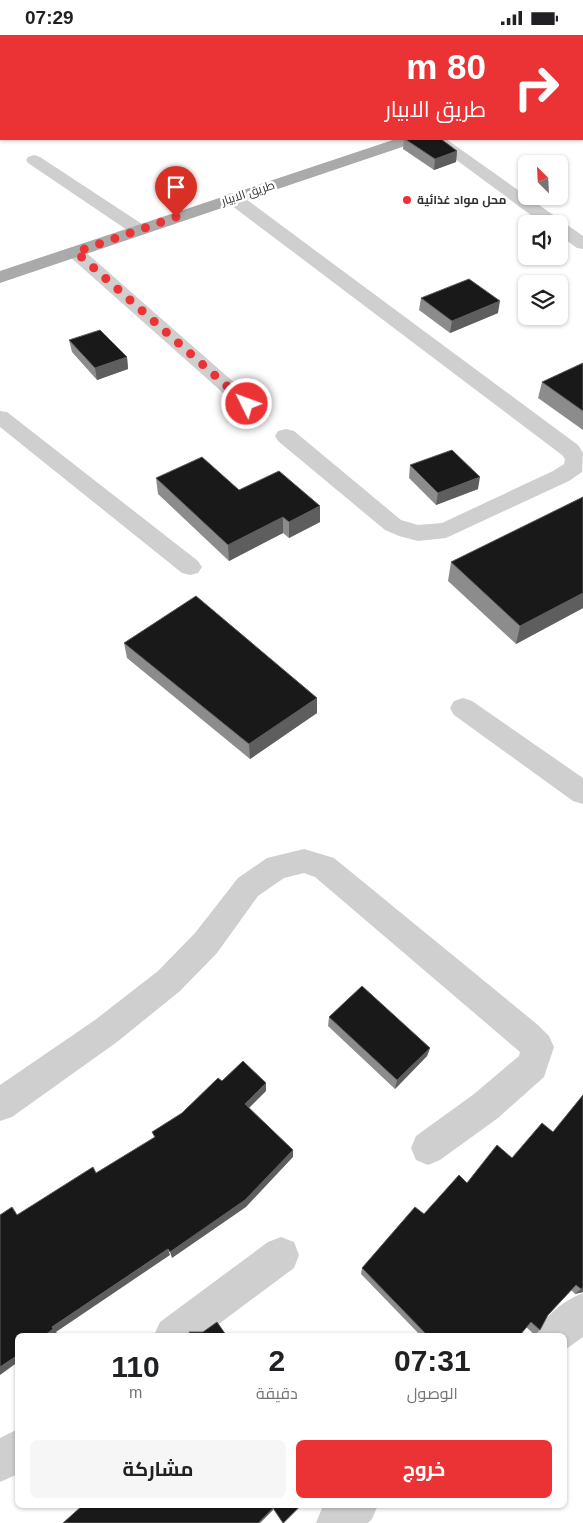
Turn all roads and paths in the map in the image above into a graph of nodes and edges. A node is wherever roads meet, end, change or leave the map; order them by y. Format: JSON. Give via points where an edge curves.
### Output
{"nodes":[{"id":1,"x":408,"y":140,"type":"edge"},
{"id":2,"x":437,"y":140,"type":"edge"},
{"id":3,"x":34,"y":160,"type":"dead end"},
{"id":4,"x":233,"y":198,"type":"junction"},
{"id":5,"x":542,"y":215,"type":"edge"},
{"id":6,"x":139,"y":230,"type":"junction"},
{"id":7,"x":568,"y":233,"type":"edge"},
{"id":8,"x":583,"y":244,"type":"edge"},
{"id":9,"x":76,"y":252,"type":"junction"},
{"id":10,"x":0,"y":277,"type":"edge"},
{"id":11,"x":247,"y":404,"type":"dead end"},
{"id":12,"x":0,"y":417,"type":"edge"},
{"id":13,"x":286,"y":436,"type":"dead end"},
{"id":14,"x":190,"y":567,"type":"dead end"},
{"id":15,"x":463,"y":708,"type":"dead end"},
{"id":16,"x":583,"y":793,"type":"edge"},
{"id":17,"x":0,"y":1105,"type":"edge"},
{"id":18,"x":428,"y":1148,"type":"dead end"},
{"id":19,"x":281,"y":1255,"type":"dead end"},
{"id":20,"x":583,"y":1312,"type":"edge"},
{"id":21,"x":176,"y":1333,"type":"edge"},
{"id":22,"x":558,"y":1333,"type":"edge"},
{"id":23,"x":15,"y":1451,"type":"edge"},
{"id":24,"x":0,"y":1462,"type":"edge"},
{"id":25,"x":354,"y":1508,"type":"edge"},
{"id":26,"x":337,"y":1523,"type":"edge"}],
"edges":[{"from":1,"to":4,"type":"main road","name":"طريق الابيار"},
{"from":2,"to":5,"type":"street"},
{"from":3,"to":6,"type":"street"},
{"from":4,"to":6,"type":"main road","name":"طريق الابيار"},
{"from":4,"to":13,"type":"street","via":[[558,441],[576,459],[574,467],[560,477],[446,530],[418,533],[393,525]]},
{"from":6,"to":9,"type":"main road","name":"طريق الابيار"},
{"from":7,"to":8,"type":"street"},
{"from":9,"to":10,"type":"main road","name":"طريق الابيار"},
{"from":9,"to":11,"type":"street"},
{"from":12,"to":14,"type":"street"},
{"from":15,"to":16,"type":"street"},
{"from":17,"to":18,"type":"street","via":[[106,1031],[169,981],[206,943],[248,887],[277,867],[304,861],[324,867],[538,1047],[532,1066],[486,1106]]},
{"from":19,"to":21,"type":"street"},
{"from":20,"to":22,"type":"street"},
{"from":23,"to":24,"type":"street"},
{"from":25,"to":26,"type":"street"}]}
